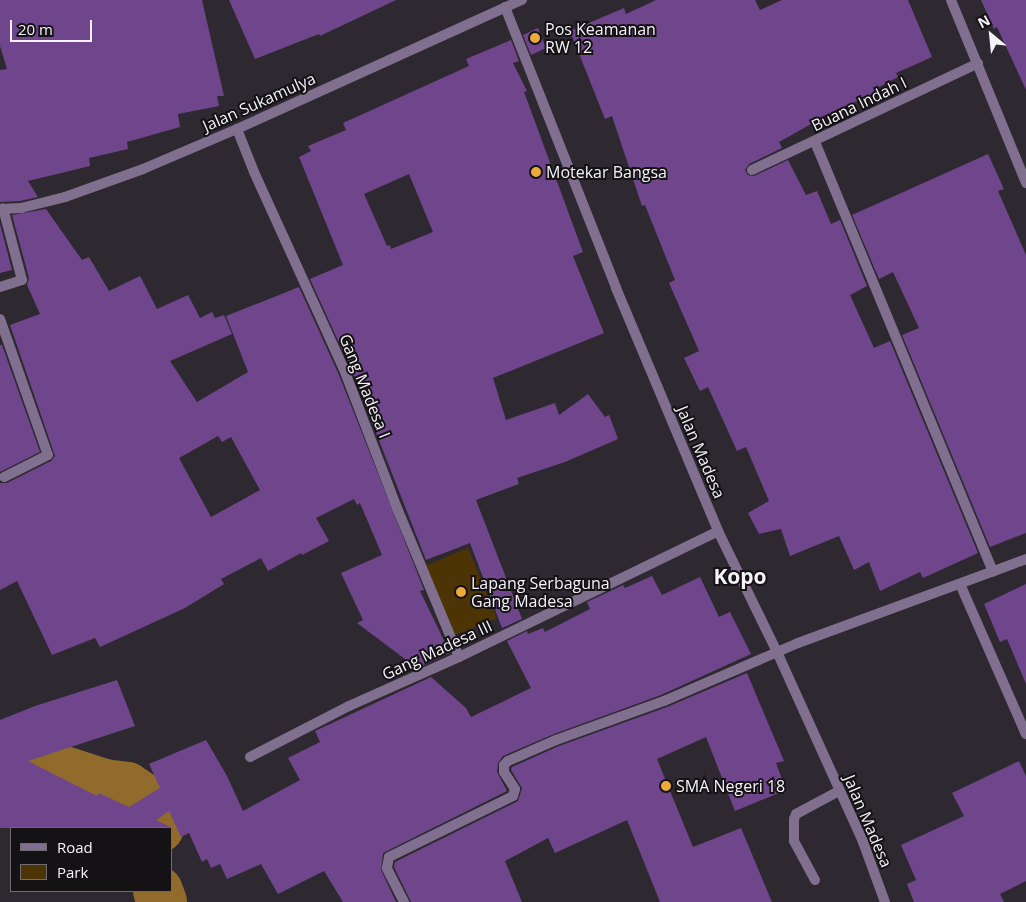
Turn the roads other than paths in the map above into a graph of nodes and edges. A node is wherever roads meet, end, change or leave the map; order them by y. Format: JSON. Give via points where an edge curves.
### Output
{"nodes":[{"id":1,"x":522,"y":0,"type":"edge"},
{"id":2,"x":951,"y":0,"type":"edge"},
{"id":3,"x":505,"y":7,"type":"junction"},
{"id":4,"x":978,"y":63,"type":"junction"},
{"id":5,"x":237,"y":129,"type":"junction"},
{"id":6,"x":815,"y":142,"type":"junction"},
{"id":7,"x":1022,"y":161,"type":"edge"},
{"id":8,"x":752,"y":170,"type":"dead end"},
{"id":9,"x":1026,"y":183,"type":"edge"},
{"id":10,"x":1,"y":208,"type":"edge"},
{"id":11,"x":0,"y":287,"type":"edge"},
{"id":12,"x":0,"y":319,"type":"edge"},
{"id":13,"x":4,"y":478,"type":"dead end"},
{"id":14,"x":718,"y":531,"type":"junction"},
{"id":15,"x":1026,"y":559,"type":"edge"},
{"id":16,"x":993,"y":572,"type":"junction"},
{"id":17,"x":960,"y":584,"type":"junction"},
{"id":18,"x":777,"y":652,"type":"junction"},
{"id":19,"x":459,"y":657,"type":"junction"},
{"id":20,"x":1026,"y":734,"type":"edge"},
{"id":21,"x":250,"y":757,"type":"dead end"},
{"id":22,"x":840,"y":791,"type":"junction"},
{"id":23,"x":815,"y":880,"type":"dead end"},
{"id":24,"x":404,"y":902,"type":"edge"},
{"id":25,"x":885,"y":902,"type":"edge"}],
"edges":[{"from":1,"to":3,"type":"street","name":"Jalan Sukamulya"},
{"from":2,"to":4,"type":"street"},
{"from":3,"to":5,"type":"street","name":"Jalan Sukamulya"},
{"from":3,"to":14,"type":"street","name":"Jalan Madesa","via":[[616,288]]},
{"from":4,"to":6,"type":"street","name":"Buana Indah I"},
{"from":4,"to":7,"type":"street"},
{"from":5,"to":10,"type":"street","name":"Jalan Sukamulya","via":[[143,169],[65,197],[21,208]]},
{"from":5,"to":19,"type":"street","name":"Gang Madesa I","via":[[345,372]]},
{"from":6,"to":8,"type":"street","name":"Buana Indah I"},
{"from":6,"to":16,"type":"street"},
{"from":7,"to":9,"type":"street"},
{"from":10,"to":11,"type":"street","via":[[22,280]]},
{"from":12,"to":13,"type":"street","via":[[48,455]]},
{"from":14,"to":18,"type":"street","name":"Jalan Madesa"},
{"from":14,"to":19,"type":"street","name":"Gang Madesa III"},
{"from":15,"to":16,"type":"street"},
{"from":16,"to":17,"type":"street"},
{"from":17,"to":18,"type":"street"},
{"from":17,"to":20,"type":"street"},
{"from":18,"to":22,"type":"street","name":"Jalan Madesa"},
{"from":18,"to":24,"type":"street","via":[[664,701],[508,761],[504,772],[515,789],[513,796],[389,857],[387,868]]},
{"from":19,"to":21,"type":"street","name":"Gang Madesa III","via":[[350,706]]},
{"from":22,"to":23,"type":"street","via":[[796,814],[794,819],[794,841]]},
{"from":22,"to":25,"type":"street","name":"Jalan Madesa"}]}
